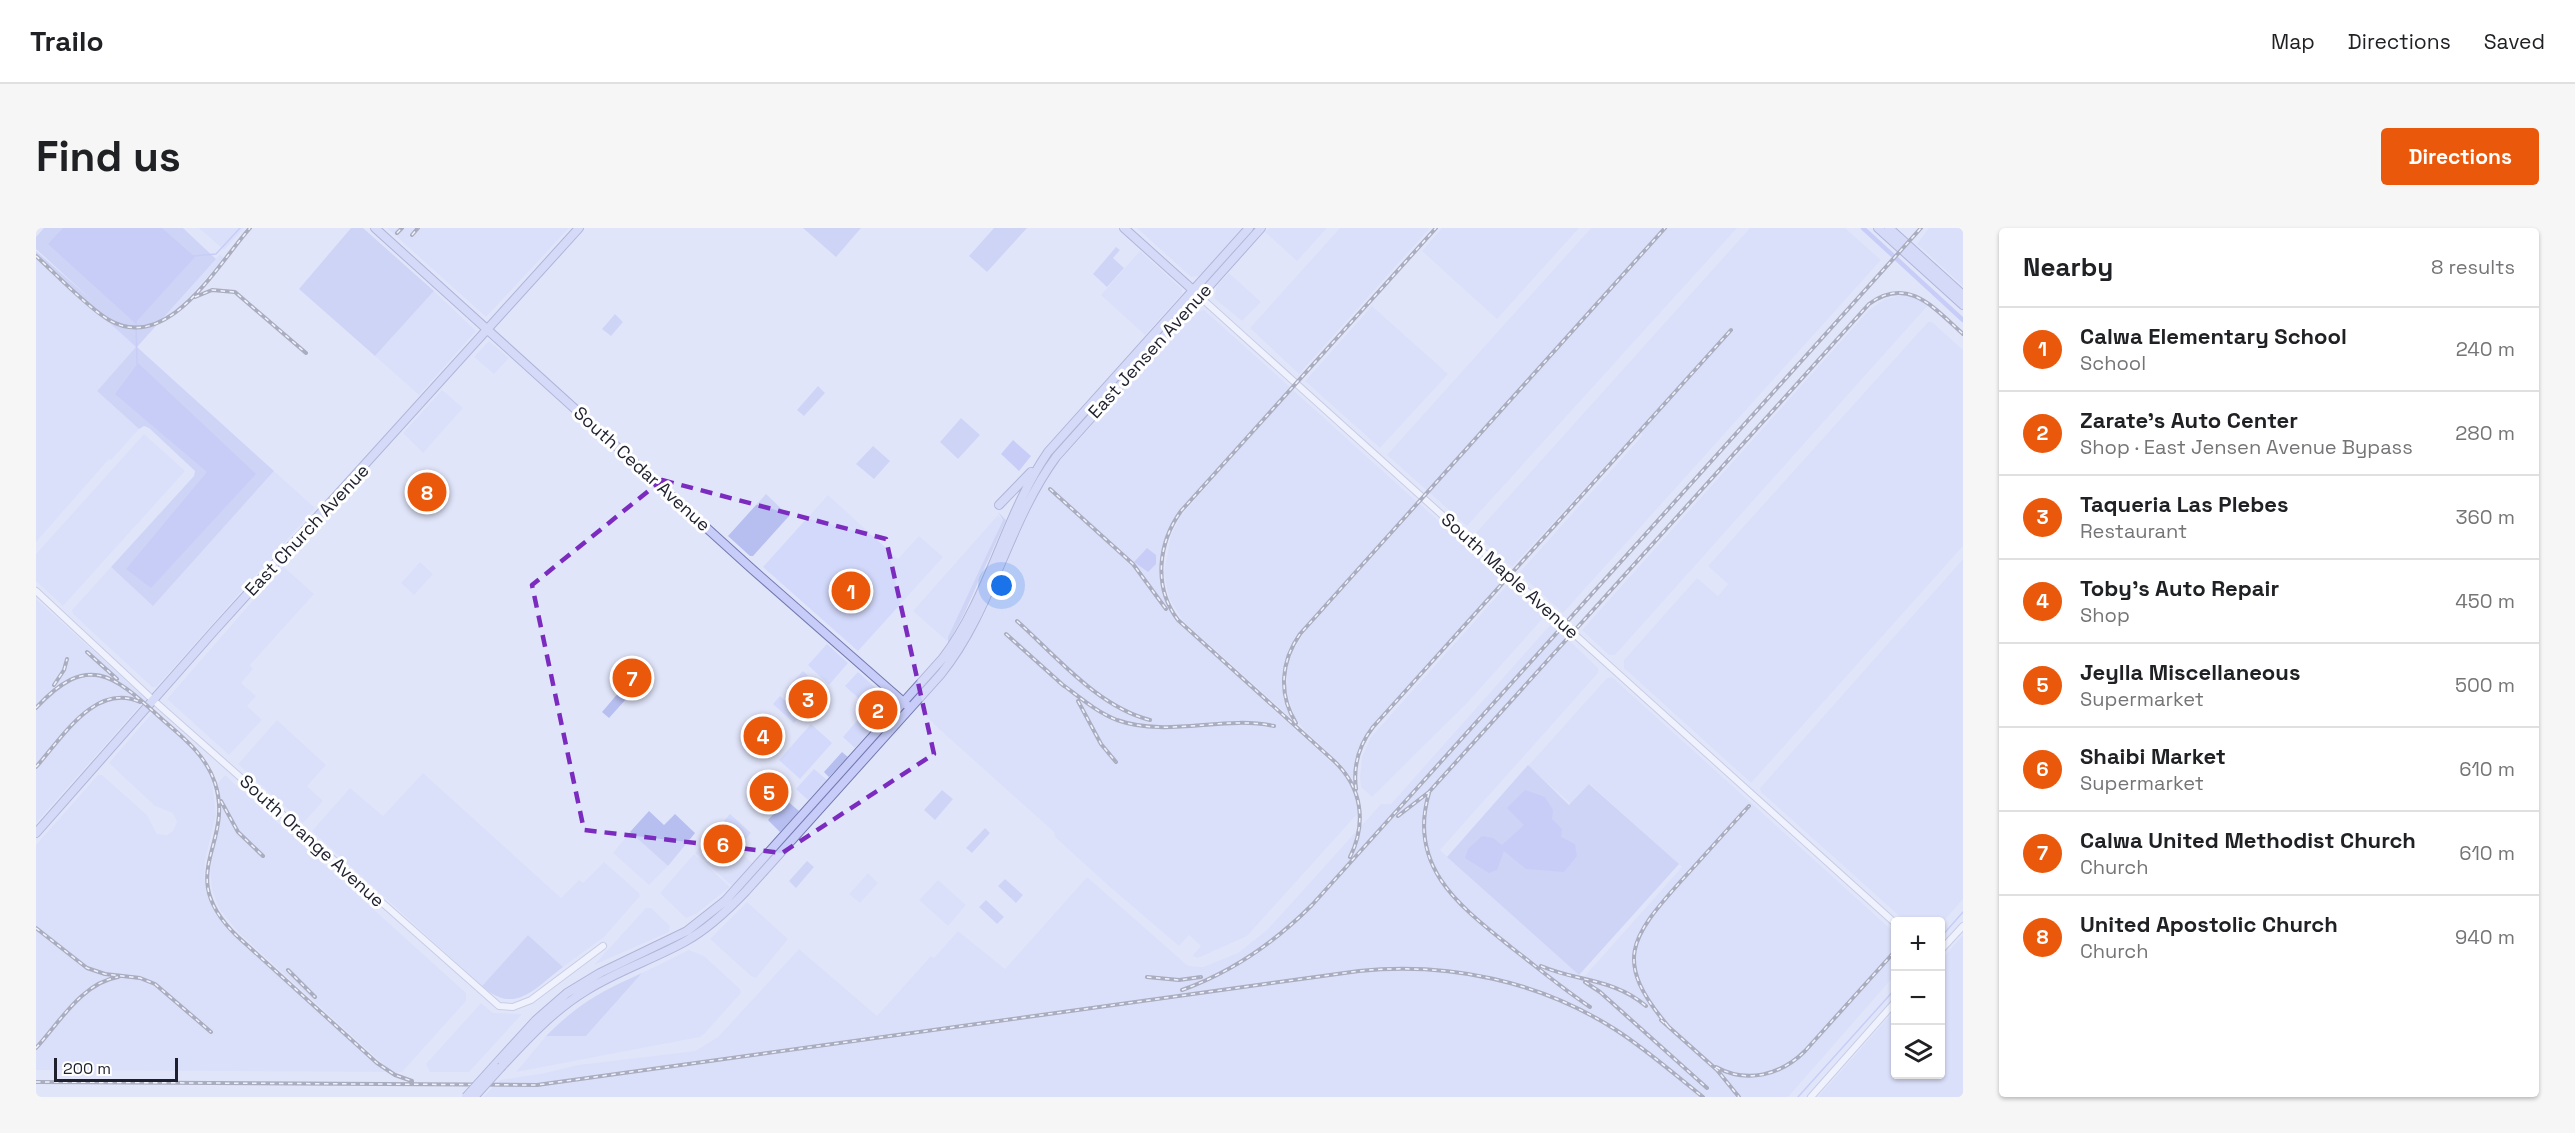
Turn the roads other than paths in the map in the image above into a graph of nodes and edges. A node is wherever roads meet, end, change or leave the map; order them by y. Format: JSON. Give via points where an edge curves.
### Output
{"nodes":[{"id":1,"x":375,"y":228,"type":"edge"},
{"id":2,"x":579,"y":228,"type":"edge"},
{"id":3,"x":1124,"y":228,"type":"edge"},
{"id":4,"x":1249,"y":228,"type":"edge"},
{"id":5,"x":1261,"y":228,"type":"edge"},
{"id":6,"x":1878,"y":228,"type":"edge"},
{"id":7,"x":1890,"y":228,"type":"edge"},
{"id":8,"x":1196,"y":293,"type":"junction"},
{"id":9,"x":1963,"y":295,"type":"edge"},
{"id":10,"x":1963,"y":305,"type":"edge"},
{"id":11,"x":487,"y":329,"type":"junction"},
{"id":12,"x":1042,"y":461,"type":"junction"},
{"id":13,"x":999,"y":504,"type":"dead end"},
{"id":14,"x":36,"y":591,"type":"edge"},
{"id":15,"x":153,"y":700,"type":"junction"},
{"id":16,"x":907,"y":706,"type":"junction"},
{"id":17,"x":36,"y":833,"type":"edge"},
{"id":18,"x":1891,"y":919,"type":"edge"},
{"id":19,"x":1963,"y":926,"type":"edge"},
{"id":20,"x":603,"y":946,"type":"dead end"},
{"id":21,"x":1945,"y":946,"type":"edge"},
{"id":22,"x":1891,"y":1007,"type":"edge"},
{"id":23,"x":498,"y":1066,"type":"junction"},
{"id":24,"x":466,"y":1097,"type":"edge"},
{"id":25,"x":474,"y":1097,"type":"edge"},
{"id":26,"x":1810,"y":1097,"type":"edge"}],
"edges":[{"from":1,"to":11,"type":"main road","name":"South Cedar Avenue"},
{"from":2,"to":11,"type":"main road","name":"East Church Avenue"},
{"from":3,"to":8,"type":"main road","name":"South Maple Avenue"},
{"from":4,"to":8,"type":"main road","name":"East Jensen Avenue"},
{"from":5,"to":8,"type":"main road","name":"East Jensen Avenue"},
{"from":6,"to":10,"type":"main road"},
{"from":7,"to":9,"type":"main road"},
{"from":8,"to":12,"type":"main road","name":"East Jensen Avenue"},
{"from":8,"to":16,"type":"main road","name":"East Jensen Avenue","via":[[1042,477],[966,640],[941,674]]},
{"from":8,"to":18,"type":"street","name":"South Maple Avenue"},
{"from":11,"to":15,"type":"main road","name":"East Church Avenue"},
{"from":11,"to":16,"type":"main road","name":"South Cedar Avenue"},
{"from":12,"to":13,"type":"main road"},
{"from":12,"to":16,"type":"main road","via":[[959,636]]},
{"from":14,"to":15,"type":"street","name":"South Orange Avenue"},
{"from":15,"to":17,"type":"main road","name":"East Church Avenue"},
{"from":15,"to":20,"type":"street","name":"South Orange Avenue","via":[[499,1006],[513,1007],[531,1000]]},
{"from":16,"to":23,"type":"main road","via":[[716,909],[676,937],[576,987]]},
{"from":19,"to":21,"type":"street"},
{"from":22,"to":26,"type":"street"},
{"from":23,"to":24,"type":"main road","bridge":true},
{"from":23,"to":25,"type":"main road","bridge":true}]}
